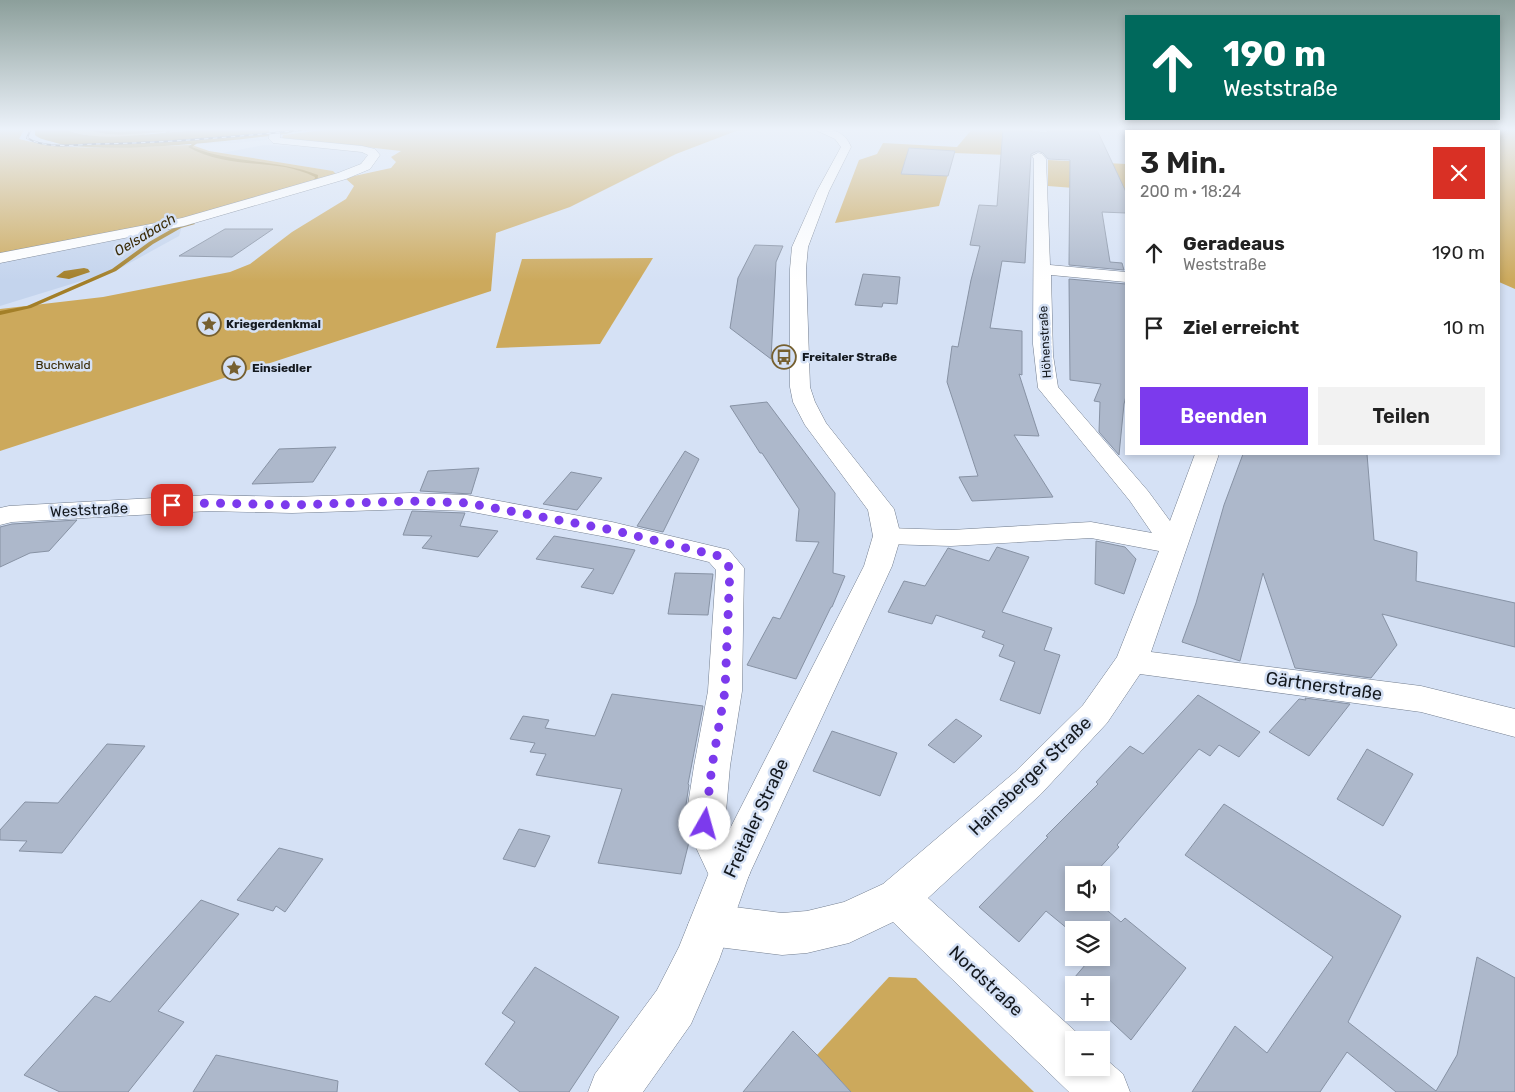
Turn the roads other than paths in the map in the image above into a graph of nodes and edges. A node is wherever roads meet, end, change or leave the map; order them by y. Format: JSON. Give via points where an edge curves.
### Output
{"nodes":[{"id":1,"x":330,"y":179,"type":"edge"},
{"id":2,"x":829,"y":179,"type":"edge"},
{"id":3,"x":1041,"y":179,"type":"edge"},
{"id":4,"x":0,"y":258,"type":"edge"},
{"id":5,"x":1042,"y":269,"type":"junction"},
{"id":6,"x":1125,"y":277,"type":"edge"},
{"id":7,"x":1207,"y":455,"type":"edge"},
{"id":8,"x":0,"y":518,"type":"edge"},
{"id":9,"x":887,"y":536,"type":"junction"},
{"id":10,"x":1174,"y":545,"type":"junction"},
{"id":11,"x":1132,"y":661,"type":"junction"},
{"id":12,"x":1515,"y":723,"type":"edge"},
{"id":13,"x":729,"y":873,"type":"junction"},
{"id":14,"x":898,"y":898,"type":"junction"},
{"id":15,"x":710,"y":925,"type":"junction"},
{"id":16,"x":1065,"y":1055,"type":"edge"},
{"id":17,"x":1088,"y":1076,"type":"edge"},
{"id":18,"x":625,"y":1085,"type":"edge"},
{"id":19,"x":1105,"y":1092,"type":"edge"}],
"edges":[{"from":1,"to":4,"type":"street","via":[[184,222]]},
{"from":2,"to":9,"type":"street","name":"Freitaler Straße","via":[[800,247],[800,387],[816,424],[881,509]]},
{"from":3,"to":5,"type":"street","name":"Höhenstraße"},
{"from":5,"to":6,"type":"street"},
{"from":5,"to":10,"type":"street","name":"Höhenstraße","via":[[1044,374],[1048,388],[1139,496]]},
{"from":7,"to":10,"type":"street","name":"Hainsberger Straße"},
{"from":8,"to":13,"type":"street","name":"Weststraße","via":[[9,514],[209,503],[467,503],[612,530],[719,556],[730,568],[725,691],[705,824]]},
{"from":9,"to":10,"type":"street","via":[[951,538],[1090,530]]},
{"from":9,"to":13,"type":"street","name":"Freitaler Straße","via":[[878,566]]},
{"from":10,"to":11,"type":"street","name":"Hainsberger Straße"},
{"from":11,"to":12,"type":"street","name":"Gärtnerstraße","via":[[1421,699]]},
{"from":11,"to":14,"type":"street","name":"Hainsberger Straße","via":[[1094,714],[1028,783]]},
{"from":13,"to":15,"type":"street","name":"Freitaler Straße"},
{"from":14,"to":15,"type":"street","name":"Hainsberger Straße","via":[[849,922],[807,932],[782,934]]},
{"from":14,"to":16,"type":"street","name":"Nordstraße"},
{"from":15,"to":18,"type":"street","name":"Freitaler Straße","via":[[674,1007]]},
{"from":17,"to":19,"type":"street"}]}
